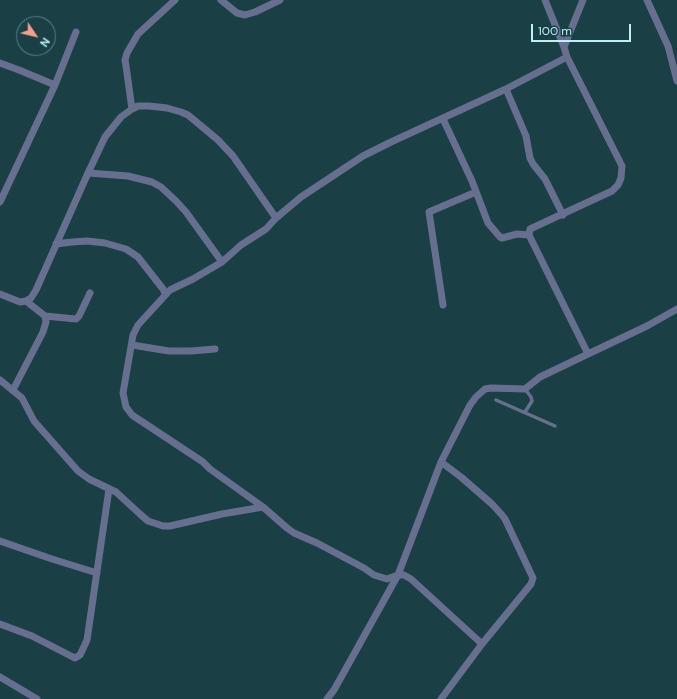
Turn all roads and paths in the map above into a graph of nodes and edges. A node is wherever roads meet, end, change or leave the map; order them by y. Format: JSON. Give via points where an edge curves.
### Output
{"nodes":[{"id":1,"x":175,"y":0,"type":"edge"},
{"id":2,"x":221,"y":0,"type":"edge"},
{"id":3,"x":280,"y":0,"type":"edge"},
{"id":4,"x":545,"y":0,"type":"edge"},
{"id":5,"x":583,"y":0,"type":"edge"},
{"id":6,"x":647,"y":0,"type":"edge"},
{"id":7,"x":76,"y":32,"type":"dead end"},
{"id":8,"x":564,"y":47,"type":"junction"},
{"id":9,"x":567,"y":57,"type":"junction"},
{"id":10,"x":0,"y":63,"type":"edge"},
{"id":11,"x":677,"y":81,"type":"edge"},
{"id":12,"x":55,"y":85,"type":"junction"},
{"id":13,"x":506,"y":89,"type":"junction"},
{"id":14,"x":132,"y":109,"type":"junction"},
{"id":15,"x":443,"y":119,"type":"junction"},
{"id":16,"x":88,"y":173,"type":"junction"},
{"id":17,"x":2,"y":192,"type":"edge"},
{"id":18,"x":476,"y":192,"type":"junction"},
{"id":19,"x":0,"y":202,"type":"edge"},
{"id":20,"x":562,"y":215,"type":"junction"},
{"id":21,"x":276,"y":218,"type":"junction"},
{"id":22,"x":529,"y":235,"type":"junction"},
{"id":23,"x":56,"y":244,"type":"junction"},
{"id":24,"x":222,"y":262,"type":"junction"},
{"id":25,"x":90,"y":293,"type":"dead end"},
{"id":26,"x":0,"y":294,"type":"edge"},
{"id":27,"x":165,"y":294,"type":"junction"},
{"id":28,"x":26,"y":301,"type":"junction"},
{"id":29,"x":443,"y":305,"type":"dead end"},
{"id":30,"x":677,"y":309,"type":"edge"},
{"id":31,"x":45,"y":316,"type":"junction"},
{"id":32,"x":132,"y":345,"type":"junction"},
{"id":33,"x":215,"y":349,"type":"dead end"},
{"id":34,"x":588,"y":354,"type":"junction"},
{"id":35,"x":0,"y":380,"type":"edge"},
{"id":36,"x":527,"y":388,"type":"junction"},
{"id":37,"x":13,"y":390,"type":"junction"},
{"id":38,"x":496,"y":400,"type":"dead end"},
{"id":39,"x":525,"y":412,"type":"junction"},
{"id":40,"x":555,"y":426,"type":"dead end"},
{"id":41,"x":441,"y":462,"type":"junction"},
{"id":42,"x":110,"y":489,"type":"junction"},
{"id":43,"x":263,"y":507,"type":"junction"},
{"id":44,"x":0,"y":541,"type":"edge"},
{"id":45,"x":97,"y":573,"type":"junction"},
{"id":46,"x":398,"y":575,"type":"junction"},
{"id":47,"x":0,"y":624,"type":"edge"},
{"id":48,"x":482,"y":644,"type":"junction"},
{"id":49,"x":0,"y":677,"type":"edge"},
{"id":50,"x":443,"y":698,"type":"edge"},
{"id":51,"x":37,"y":699,"type":"edge"},
{"id":52,"x":328,"y":699,"type":"edge"}],
"edges":[{"from":1,"to":14,"type":"street","via":[[138,34],[131,44],[126,66]]},
{"from":2,"to":3,"type":"street","via":[[237,13],[245,15]]},
{"from":4,"to":8,"type":"street"},
{"from":5,"to":8,"type":"street"},
{"from":6,"to":11,"type":"street","via":[[668,46]]},
{"from":7,"to":12,"type":"street"},
{"from":8,"to":9,"type":"street"},
{"from":9,"to":13,"type":"street"},
{"from":9,"to":20,"type":"street","via":[[622,166],[621,178],[612,191]]},
{"from":10,"to":12,"type":"street"},
{"from":12,"to":17,"type":"street"},
{"from":13,"to":15,"type":"street"},
{"from":13,"to":20,"type":"street","via":[[526,136],[530,158]]},
{"from":14,"to":16,"type":"street","via":[[121,117],[105,137]]},
{"from":14,"to":21,"type":"street","via":[[149,106],[188,115],[233,156]]},
{"from":15,"to":18,"type":"street"},
{"from":15,"to":21,"type":"street","via":[[363,156],[301,197]]},
{"from":16,"to":23,"type":"street"},
{"from":16,"to":24,"type":"street","via":[[128,176],[161,187],[186,212]]},
{"from":17,"to":19,"type":"street"},
{"from":18,"to":22,"type":"street","via":[[488,223],[500,237]]},
{"from":18,"to":29,"type":"street","via":[[429,212]]},
{"from":20,"to":22,"type":"street","via":[[530,229]]},
{"from":21,"to":24,"type":"street","via":[[266,229],[241,245]]},
{"from":22,"to":34,"type":"street"},
{"from":23,"to":27,"type":"street","via":[[87,241],[126,249],[138,257]]},
{"from":23,"to":28,"type":"street","via":[[36,290]]},
{"from":24,"to":27,"type":"street"},
{"from":25,"to":31,"type":"street","via":[[76,319]]},
{"from":26,"to":28,"type":"street","via":[[20,302]]},
{"from":27,"to":32,"type":"street","via":[[138,325]]},
{"from":28,"to":31,"type":"street"},
{"from":30,"to":34,"type":"street"},
{"from":31,"to":37,"type":"street","via":[[43,332]]},
{"from":32,"to":33,"type":"street","via":[[169,350]]},
{"from":32,"to":43,"type":"street","via":[[123,393],[129,411]]},
{"from":34,"to":36,"type":"street","via":[[540,377]]},
{"from":35,"to":37,"type":"street"},
{"from":36,"to":39,"type":"lane","via":[[532,401]]},
{"from":36,"to":41,"type":"street","via":[[491,388],[480,392],[470,405]]},
{"from":37,"to":42,"type":"street","via":[[27,405],[43,433],[78,471]]},
{"from":38,"to":39,"type":"lane"},
{"from":39,"to":40,"type":"lane"},
{"from":41,"to":46,"type":"street"},
{"from":41,"to":48,"type":"street","via":[[466,481],[502,515],[533,578],[531,584]]},
{"from":42,"to":43,"type":"street","via":[[144,518],[163,526]]},
{"from":42,"to":45,"type":"street"},
{"from":43,"to":46,"type":"street","via":[[294,533],[374,575],[387,579]]},
{"from":44,"to":45,"type":"street"},
{"from":45,"to":47,"type":"street","via":[[87,640],[84,650],[75,658],[32,636]]},
{"from":46,"to":48,"type":"street","via":[[411,579],[422,587]]},
{"from":46,"to":52,"type":"street"},
{"from":48,"to":50,"type":"street"},
{"from":49,"to":51,"type":"street"}]}
